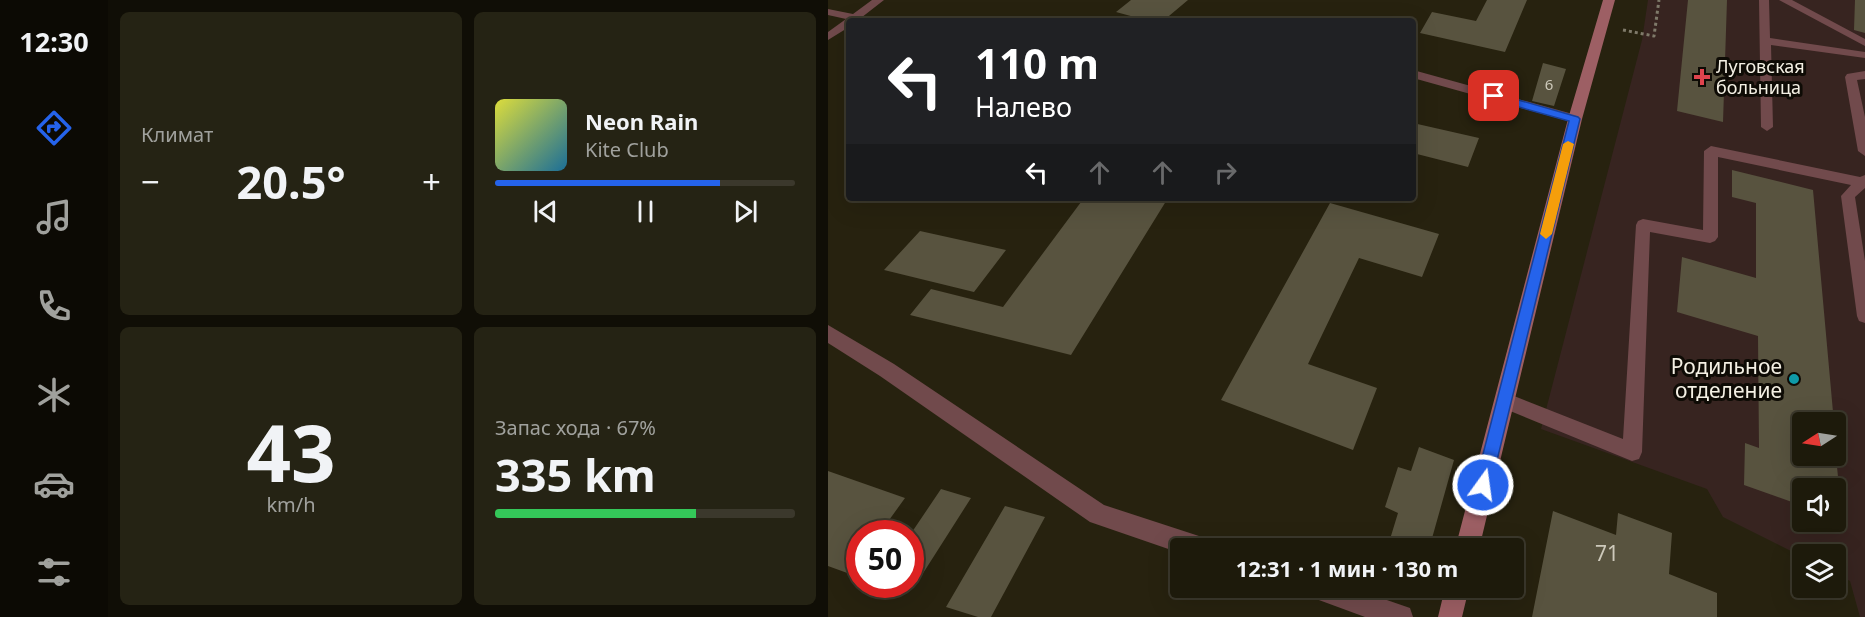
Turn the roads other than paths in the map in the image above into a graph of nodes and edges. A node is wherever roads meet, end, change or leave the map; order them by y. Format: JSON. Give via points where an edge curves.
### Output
{"nodes":[{"id":1,"x":879,"y":0,"type":"edge"},
{"id":2,"x":1609,"y":0,"type":"edge"},
{"id":3,"x":1764,"y":0,"type":"edge"},
{"id":4,"x":1784,"y":0,"type":"edge"},
{"id":5,"x":828,"y":12,"type":"edge"},
{"id":6,"x":854,"y":17,"type":"joint"},
{"id":7,"x":846,"y":23,"type":"edge"},
{"id":8,"x":828,"y":37,"type":"edge"},
{"id":9,"x":1765,"y":41,"type":"junction"},
{"id":10,"x":1865,"y":43,"type":"edge"},
{"id":11,"x":1865,"y":55,"type":"edge"},
{"id":12,"x":1416,"y":75,"type":"edge"},
{"id":13,"x":1865,"y":75,"type":"edge"},
{"id":14,"x":1575,"y":119,"type":"junction"},
{"id":15,"x":1767,"y":126,"type":"dead end"},
{"id":16,"x":1865,"y":150,"type":"edge"},
{"id":17,"x":1864,"y":181,"type":"edge"},
{"id":18,"x":1865,"y":316,"type":"edge"},
{"id":19,"x":828,"y":333,"type":"edge"},
{"id":20,"x":1504,"y":400,"type":"junction"},
{"id":21,"x":1170,"y":538,"type":"edge"},
{"id":22,"x":1470,"y":538,"type":"edge"},
{"id":23,"x":1345,"y":598,"type":"edge"},
{"id":24,"x":1455,"y":598,"type":"edge"},
{"id":25,"x":1401,"y":617,"type":"edge"},
{"id":26,"x":1450,"y":617,"type":"edge"}],
"edges":[{"from":1,"to":6,"type":"lane"},
{"from":2,"to":14,"type":"main road"},
{"from":3,"to":9,"type":"lane"},
{"from":4,"to":10,"type":"lane"},
{"from":5,"to":6,"type":"lane"},
{"from":7,"to":8,"type":"lane"},
{"from":9,"to":11,"type":"lane"},
{"from":9,"to":15,"type":"lane"},
{"from":12,"to":14,"type":"lane"},
{"from":13,"to":16,"type":"lane","via":[[1851,77]]},
{"from":14,"to":20,"type":"main road"},
{"from":17,"to":18,"type":"lane","via":[[1848,196]]},
{"from":17,"to":20,"type":"lane","via":[[1712,151],[1710,237],[1643,225],[1632,452]]},
{"from":19,"to":21,"type":"street","via":[[1098,514]]},
{"from":20,"to":22,"type":"main road"},
{"from":23,"to":25,"type":"street"},
{"from":24,"to":26,"type":"main road"}]}
